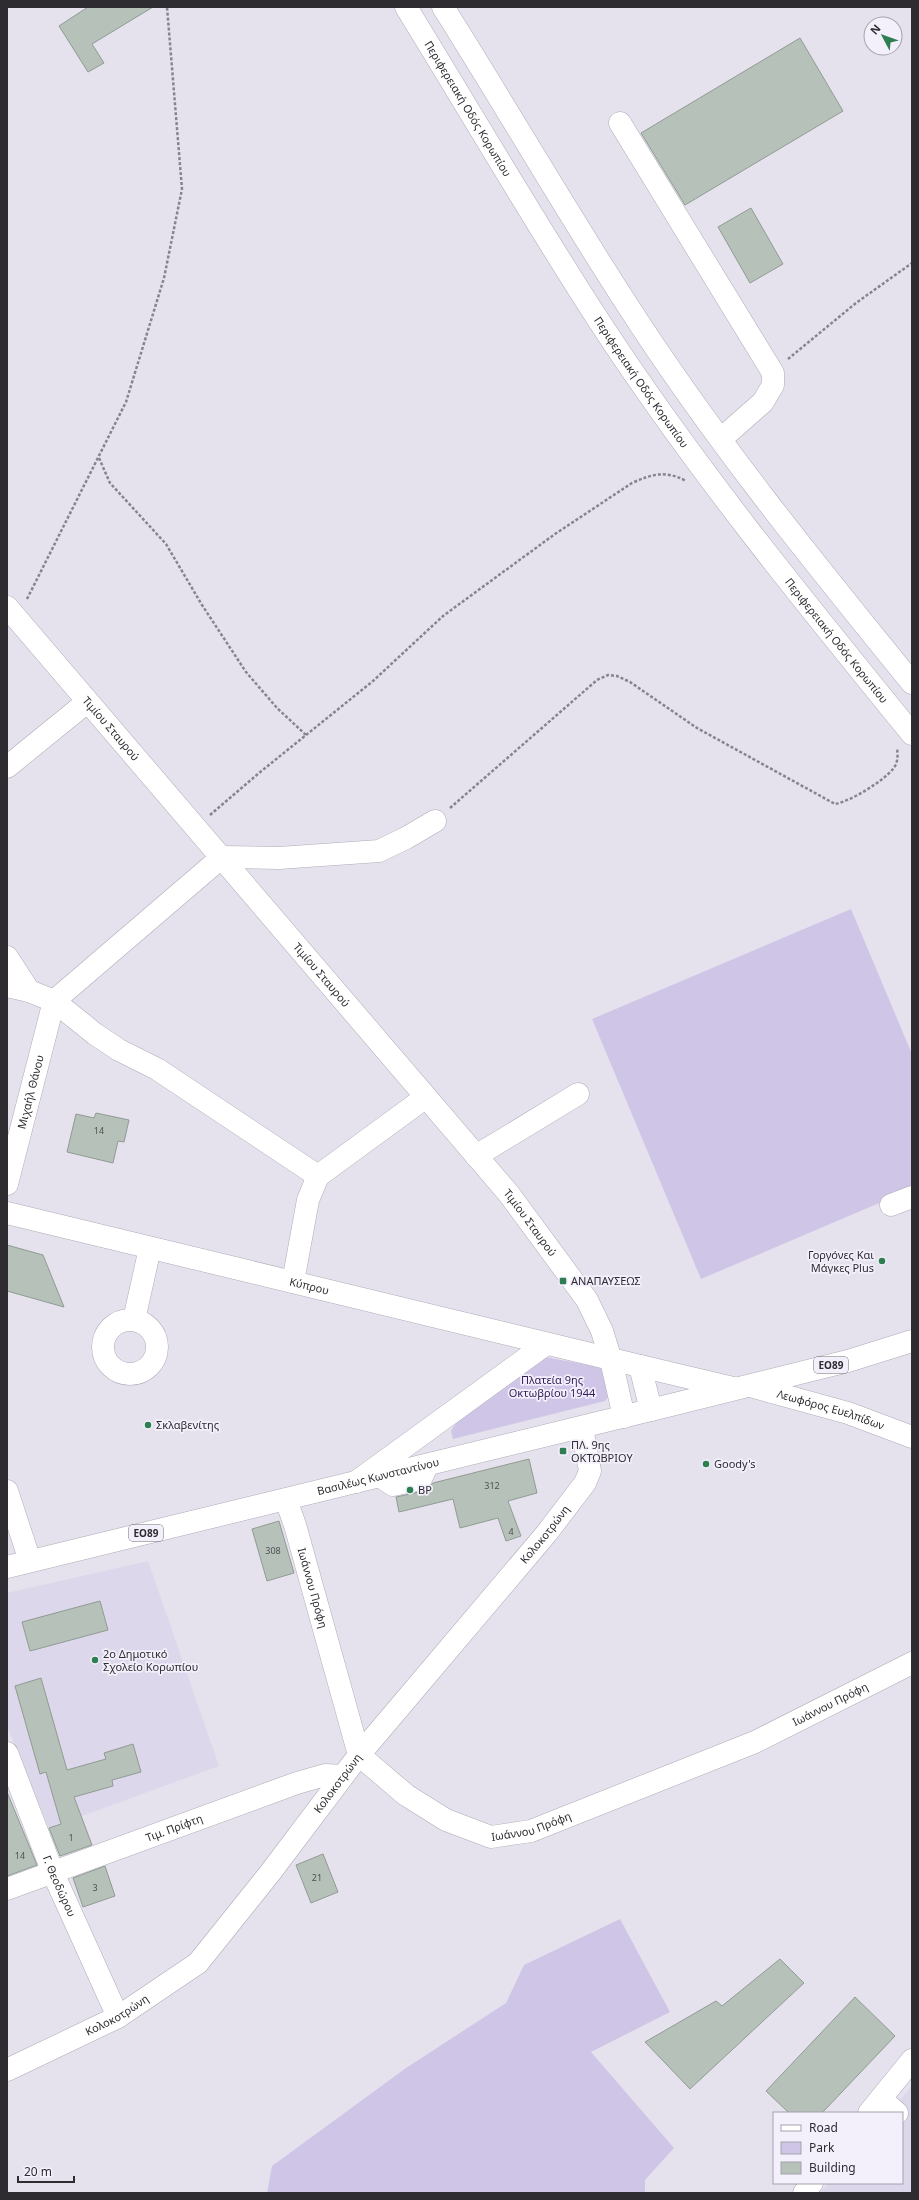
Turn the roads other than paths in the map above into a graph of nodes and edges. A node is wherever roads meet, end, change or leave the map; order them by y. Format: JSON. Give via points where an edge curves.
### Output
{"nodes":[{"id":1,"x":406,"y":7,"type":"edge"},
{"id":2,"x":443,"y":7,"type":"edge"},
{"id":3,"x":620,"y":123,"type":"dead end"},
{"id":4,"x":721,"y":439,"type":"junction"},
{"id":5,"x":12,"y":613,"type":"edge"},
{"id":6,"x":912,"y":684,"type":"edge"},
{"id":7,"x":87,"y":702,"type":"junction"},
{"id":8,"x":903,"y":739,"type":"edge"},
{"id":9,"x":7,"y":767,"type":"edge"},
{"id":10,"x":435,"y":821,"type":"road end"},
{"id":11,"x":222,"y":858,"type":"junction"},
{"id":12,"x":7,"y":957,"type":"edge"},
{"id":13,"x":7,"y":986,"type":"edge"},
{"id":14,"x":29,"y":991,"type":"junction"},
{"id":15,"x":54,"y":1001,"type":"junction"},
{"id":16,"x":578,"y":1094,"type":"dead end"},
{"id":17,"x":426,"y":1097,"type":"junction"},
{"id":18,"x":476,"y":1156,"type":"junction"},
{"id":19,"x":318,"y":1176,"type":"junction"},
{"id":20,"x":7,"y":1184,"type":"edge"},
{"id":21,"x":912,"y":1197,"type":"edge"},
{"id":22,"x":891,"y":1205,"type":"dead end"},
{"id":23,"x":7,"y":1213,"type":"edge"},
{"id":24,"x":150,"y":1248,"type":"junction"},
{"id":25,"x":293,"y":1282,"type":"junction"},
{"id":26,"x":134,"y":1320,"type":"dead end"},
{"id":27,"x":912,"y":1341,"type":"edge"},
{"id":28,"x":546,"y":1344,"type":"junction"},
{"id":29,"x":611,"y":1360,"type":"junction"},
{"id":30,"x":640,"y":1366,"type":"junction"},
{"id":31,"x":743,"y":1387,"type":"junction"},
{"id":32,"x":651,"y":1410,"type":"junction"},
{"id":33,"x":624,"y":1417,"type":"junction"},
{"id":34,"x":582,"y":1428,"type":"junction"},
{"id":35,"x":912,"y":1437,"type":"edge"},
{"id":36,"x":353,"y":1484,"type":"junction"},
{"id":37,"x":7,"y":1491,"type":"edge"},
{"id":38,"x":286,"y":1500,"type":"junction"},
{"id":39,"x":30,"y":1561,"type":"junction"},
{"id":40,"x":7,"y":1567,"type":"edge"},
{"id":41,"x":912,"y":1663,"type":"edge"},
{"id":42,"x":7,"y":1753,"type":"edge"},
{"id":43,"x":359,"y":1755,"type":"junction"},
{"id":44,"x":343,"y":1776,"type":"junction"},
{"id":45,"x":53,"y":1873,"type":"junction"},
{"id":46,"x":7,"y":1889,"type":"edge"},
{"id":47,"x":118,"y":2017,"type":"junction"},
{"id":48,"x":912,"y":2060,"type":"edge"},
{"id":49,"x":7,"y":2070,"type":"edge"},
{"id":50,"x":875,"y":2106,"type":"edge"},
{"id":51,"x":894,"y":2112,"type":"edge"},
{"id":52,"x":903,"y":2118,"type":"edge"},
{"id":53,"x":912,"y":2126,"type":"edge"}],
"edges":[{"from":1,"to":8,"type":"street","name":"Περιφερειακή Οδός Κορωπίου","via":[[598,319],[729,506]]},
{"from":2,"to":4,"type":"street","via":[[626,304]]},
{"from":3,"to":4,"type":"street","via":[[772,372],[773,385],[763,402]]},
{"from":4,"to":6,"type":"street","via":[[765,500]]},
{"from":5,"to":7,"type":"street","name":"Τιμίου Σταυρού"},
{"from":7,"to":9,"type":"street"},
{"from":7,"to":11,"type":"street","name":"Τιμίου Σταυρού"},
{"from":10,"to":11,"type":"street","via":[[379,850],[279,858]]},
{"from":11,"to":15,"type":"street"},
{"from":11,"to":17,"type":"street","name":"Τιμίου Σταυρού"},
{"from":12,"to":14,"type":"street"},
{"from":13,"to":14,"type":"street"},
{"from":14,"to":15,"type":"street"},
{"from":15,"to":19,"type":"street","via":[[95,1034],[157,1069]]},
{"from":15,"to":20,"type":"street","name":"Μιχαήλ Θάνου"},
{"from":16,"to":18,"type":"street"},
{"from":17,"to":18,"type":"street","name":"Τιμίου Σταυρού"},
{"from":17,"to":19,"type":"street"},
{"from":18,"to":29,"type":"street","name":"Τιμίου Σταυρού","via":[[509,1194],[587,1300],[602,1331]]},
{"from":19,"to":25,"type":"street","via":[[308,1200]]},
{"from":21,"to":22,"type":"street"},
{"from":23,"to":24,"type":"street","name":"Κύπρου"},
{"from":24,"to":25,"type":"street","name":"Κύπρου"},
{"from":24,"to":26,"type":"street"},
{"from":25,"to":28,"type":"street","name":"Κύπρου"},
{"from":27,"to":31,"type":"street","number":"ΕΟ89","via":[[848,1361]]},
{"from":28,"to":29,"type":"street","name":"Κύπρου"},
{"from":28,"to":36,"type":"street"},
{"from":29,"to":30,"type":"street","name":"Κύπρου"},
{"from":29,"to":33,"type":"street","name":"Τιμίου Σταυρού"},
{"from":30,"to":31,"type":"street","name":"Λεωφόρος Ευελπίδων"},
{"from":30,"to":32,"type":"street"},
{"from":31,"to":32,"type":"street","name":"Βασιλέως Κωνσταντίνου","number":"ΕΟ89"},
{"from":31,"to":35,"type":"street","name":"Λεωφόρος Ευελπίδων","via":[[848,1413]]},
{"from":32,"to":33,"type":"street","name":"Βασιλέως Κωνσταντίνου","number":"ΕΟ89"},
{"from":33,"to":34,"type":"street","name":"Βασιλέως Κωνσταντίνου","number":"ΕΟ89"},
{"from":34,"to":36,"type":"street","name":"Βασιλέως Κωνσταντίνου","number":"ΕΟ89"},
{"from":34,"to":43,"type":"street","name":"Κολοκοτρώνη","via":[[590,1471],[585,1483],[546,1534]]},
{"from":36,"to":38,"type":"street","name":"Βασιλέως Κωνσταντίνου","number":"ΕΟ89"},
{"from":37,"to":39,"type":"street"},
{"from":38,"to":39,"type":"street","name":"Βασιλέως Κωνσταντίνου","number":"ΕΟ89"},
{"from":38,"to":43,"type":"street","name":"Ιωάννου Πρόφη"},
{"from":39,"to":40,"type":"street","name":"Βασιλέως Κωνσταντίνου","number":"ΕΟ89"},
{"from":41,"to":43,"type":"street","name":"Ιωάννου Πρόφη","via":[[755,1742],[531,1831],[490,1837],[446,1820],[406,1795]]},
{"from":42,"to":45,"type":"street","name":"Γ. Θεοδώρου"},
{"from":43,"to":44,"type":"street","name":"Κολοκοτρώνη"},
{"from":44,"to":45,"type":"street","name":"Τιμ. Πρίφτη","via":[[325,1775],[297,1783]]},
{"from":44,"to":47,"type":"street","name":"Κολοκοτρώνη","via":[[198,1963]]},
{"from":45,"to":46,"type":"street","name":"Τιμ. Πρίφτη"},
{"from":45,"to":47,"type":"street","name":"Γ. Θεοδώρου"},
{"from":47,"to":49,"type":"street","name":"Κολοκοτρώνη"},
{"from":48,"to":50,"type":"street"},
{"from":50,"to":51,"type":"street"},
{"from":52,"to":53,"type":"street"}]}
